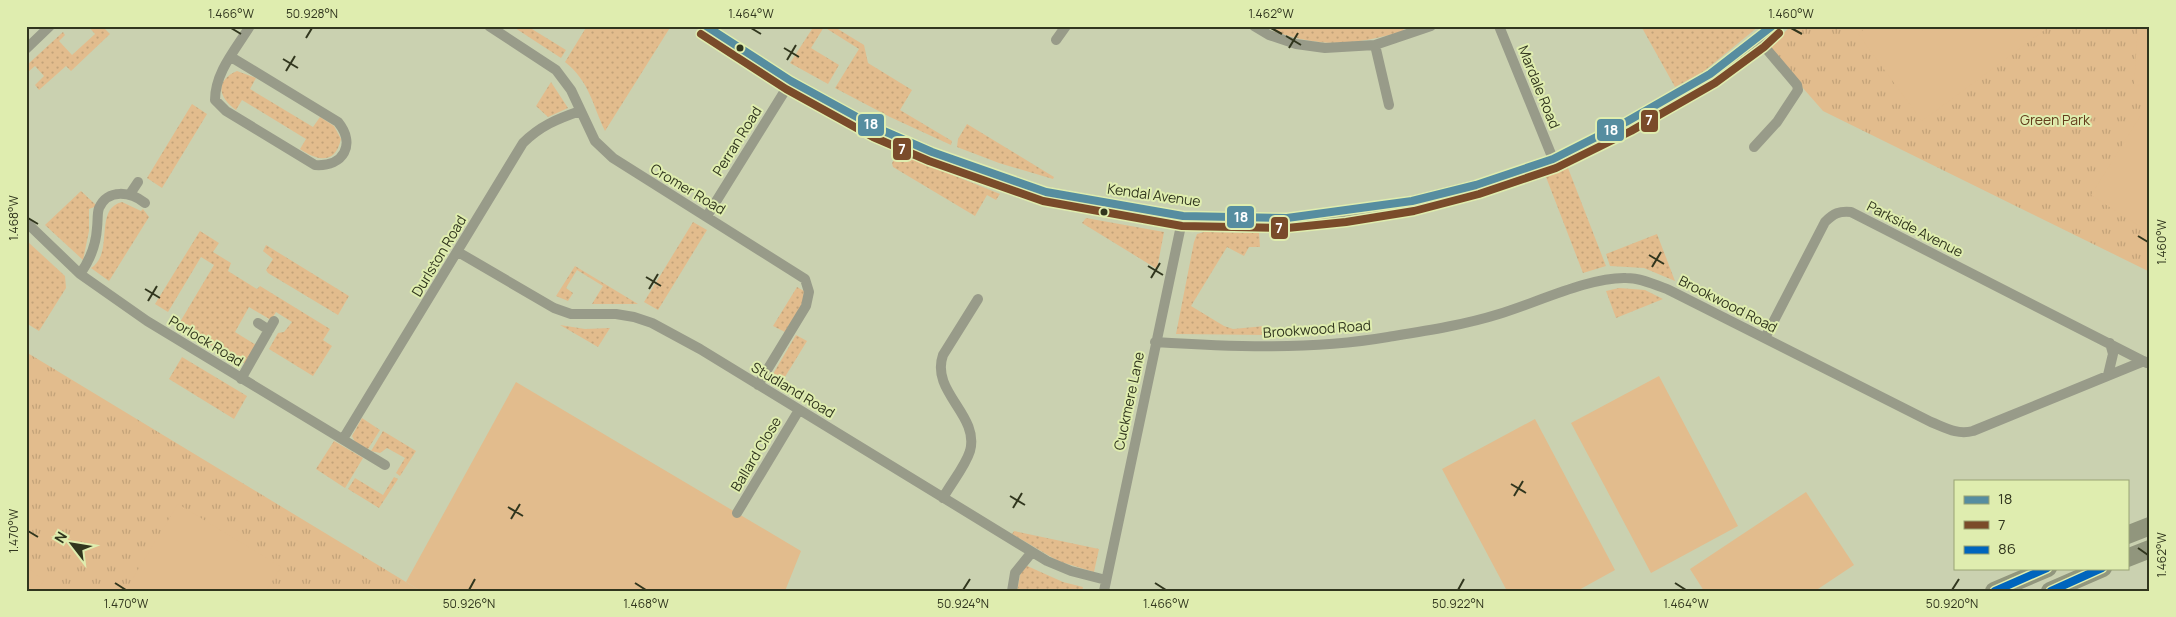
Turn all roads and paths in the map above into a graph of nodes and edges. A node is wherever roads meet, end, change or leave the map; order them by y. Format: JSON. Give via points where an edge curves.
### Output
{"nodes":[{"id":1,"x":50,"y":26,"type":"edge"},
{"id":2,"x":250,"y":26,"type":"edge"},
{"id":3,"x":489,"y":26,"type":"edge"},
{"id":4,"x":706,"y":26,"type":"edge"},
{"id":5,"x":1254,"y":26,"type":"edge"},
{"id":6,"x":1431,"y":26,"type":"edge"},
{"id":7,"x":1499,"y":26,"type":"edge"},
{"id":8,"x":1772,"y":26,"type":"edge"},
{"id":9,"x":1063,"y":27,"type":"edge"},
{"id":10,"x":1758,"y":39,"type":"junction"},
{"id":11,"x":1056,"y":40,"type":"dead end"},
{"id":12,"x":1375,"y":45,"type":"junction"},
{"id":13,"x":26,"y":49,"type":"edge"},
{"id":14,"x":232,"y":57,"type":"junction"},
{"id":15,"x":791,"y":81,"type":"junction"},
{"id":16,"x":1389,"y":105,"type":"dead end"},
{"id":17,"x":580,"y":111,"type":"junction"},
{"id":18,"x":1754,"y":147,"type":"dead end"},
{"id":19,"x":1553,"y":159,"type":"junction"},
{"id":20,"x":138,"y":182,"type":"dead end"},
{"id":21,"x":130,"y":194,"type":"junction"},
{"id":22,"x":145,"y":203,"type":"dead end"},
{"id":23,"x":706,"y":216,"type":"junction"},
{"id":24,"x":1183,"y":216,"type":"junction"},
{"id":25,"x":26,"y":222,"type":"edge"},
{"id":26,"x":458,"y":252,"type":"junction"},
{"id":27,"x":80,"y":274,"type":"junction"},
{"id":28,"x":978,"y":299,"type":"dead end"},
{"id":29,"x":258,"y":324,"type":"dead end"},
{"id":30,"x":1765,"y":338,"type":"junction"},
{"id":31,"x":1155,"y":342,"type":"junction"},
{"id":32,"x":2110,"y":343,"type":"junction"},
{"id":33,"x":2147,"y":363,"type":"edge"},
{"id":34,"x":2108,"y":375,"type":"junction"},
{"id":35,"x":241,"y":379,"type":"junction"},
{"id":36,"x":758,"y":385,"type":"junction"},
{"id":37,"x":799,"y":410,"type":"junction"},
{"id":38,"x":343,"y":439,"type":"junction"},
{"id":39,"x":385,"y":464,"type":"dead end"},
{"id":40,"x":943,"y":498,"type":"junction"},
{"id":41,"x":737,"y":513,"type":"dead end"},
{"id":42,"x":2150,"y":526,"type":"edge"},
{"id":43,"x":2128,"y":535,"type":"edge"},
{"id":44,"x":2150,"y":549,"type":"edge"},
{"id":45,"x":1032,"y":552,"type":"junction"},
{"id":46,"x":2128,"y":558,"type":"edge"},
{"id":47,"x":2043,"y":570,"type":"edge"},
{"id":48,"x":2098,"y":570,"type":"edge"},
{"id":49,"x":1105,"y":586,"type":"edge"},
{"id":50,"x":1012,"y":591,"type":"edge"},
{"id":51,"x":1994,"y":591,"type":"edge"},
{"id":52,"x":2050,"y":591,"type":"edge"}],
"edges":[{"from":1,"to":13,"type":"street"},
{"from":2,"to":14,"type":"street"},
{"from":3,"to":17,"type":"street","name":"Cromer Road","via":[[556,70],[572,90]]},
{"from":4,"to":15,"type":"street","name":"Kendal Avenue"},
{"from":5,"to":12,"type":"street","via":[[1296,44],[1325,48]]},
{"from":6,"to":12,"type":"street"},
{"from":7,"to":19,"type":"street","name":"Mardale Road"},
{"from":8,"to":10,"type":"street","name":"Kendal Avenue"},
{"from":9,"to":11,"type":"street"},
{"from":10,"to":18,"type":"street","via":[[1798,90],[1777,122]]},
{"from":10,"to":19,"type":"street","name":"Kendal Avenue","via":[[1710,74]]},
{"from":12,"to":16,"type":"street"},
{"from":14,"to":14,"type":"street","via":[[215,86],[215,100],[226,111],[315,164],[327,166],[339,159],[347,145],[345,131],[338,122]]},
{"from":15,"to":23,"type":"street","name":"Perran Road"},
{"from":15,"to":24,"type":"street","name":"Kendal Avenue","via":[[877,128],[1046,192]]},
{"from":17,"to":23,"type":"street","name":"Cromer Road","via":[[595,141],[613,158]]},
{"from":17,"to":26,"type":"street","name":"Durlston Road","via":[[549,122],[523,143]]},
{"from":19,"to":24,"type":"street","name":"Kendal Avenue","via":[[1476,185],[1412,201],[1344,212],[1287,218]]},
{"from":20,"to":21,"type":"street"},
{"from":21,"to":22,"type":"street"},
{"from":21,"to":27,"type":"street","via":[[116,194],[105,200],[100,208],[94,247]]},
{"from":23,"to":36,"type":"street","name":"Cromer Road","via":[[794,270],[807,285],[806,306]]},
{"from":24,"to":31,"type":"street","name":"Cuckmere Lane"},
{"from":25,"to":27,"type":"street","name":"Porlock Road"},
{"from":26,"to":36,"type":"street","name":"Studland Road","via":[[554,308],[571,314],[616,314],[652,323]]},
{"from":26,"to":38,"type":"street","name":"Durlston Road"},
{"from":27,"to":35,"type":"street","name":"Porlock Road","via":[[147,321]]},
{"from":28,"to":40,"type":"street","via":[[940,363],[945,386],[970,428],[971,439],[970,452]]},
{"from":29,"to":35,"type":"street","via":[[271,326]]},
{"from":30,"to":31,"type":"street","name":"Brookwood Road","via":[[1669,290],[1627,278],[1606,280],[1497,315],[1386,338],[1272,346]]},
{"from":30,"to":32,"type":"street","name":"Parkside Avenue","via":[[1825,222],[1840,211],[1851,212]]},
{"from":30,"to":34,"type":"street","name":"Brookwood Road","via":[[1931,422],[1962,433]]},
{"from":31,"to":49,"type":"street","name":"Cuckmere Lane"},
{"from":32,"to":33,"type":"street","name":"Parkside Avenue"},
{"from":32,"to":34,"type":"street","via":[[2113,354]]},
{"from":33,"to":34,"type":"street","name":"Brookwood Road"},
{"from":35,"to":38,"type":"street","name":"Porlock Road"},
{"from":36,"to":37,"type":"street","name":"Studland Road"},
{"from":37,"to":40,"type":"street","name":"Studland Road"},
{"from":37,"to":41,"type":"street","name":"Ballard Close"},
{"from":38,"to":39,"type":"street","name":"Porlock Road"},
{"from":40,"to":45,"type":"street","name":"Studland Road"},
{"from":42,"to":43,"type":"highway"},
{"from":44,"to":46,"type":"highway"},
{"from":45,"to":49,"type":"street","name":"Studland Road"},
{"from":45,"to":50,"type":"street","via":[[1015,573]]},
{"from":47,"to":51,"type":"highway"},
{"from":48,"to":52,"type":"highway"}]}
